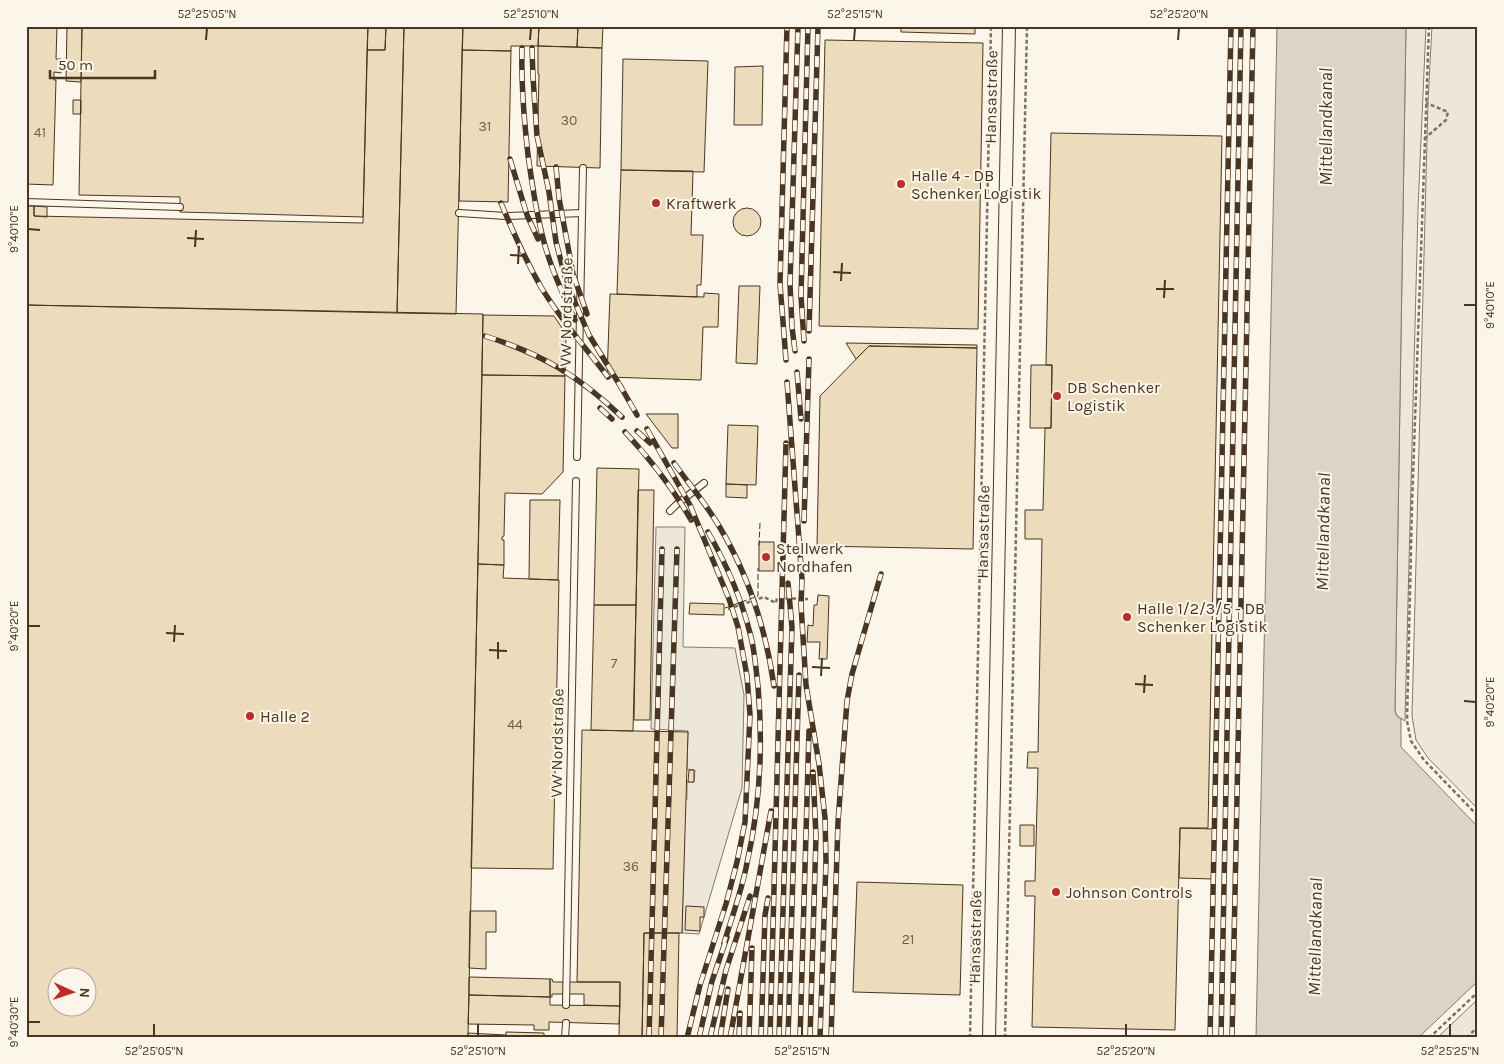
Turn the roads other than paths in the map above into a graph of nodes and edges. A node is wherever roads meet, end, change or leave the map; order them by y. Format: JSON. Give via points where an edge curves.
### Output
{"nodes":[{"id":1,"x":1008,"y":26,"type":"edge"},
{"id":2,"x":583,"y":168,"type":"dead end"},
{"id":3,"x":26,"y":202,"type":"edge"},
{"id":4,"x":180,"y":207,"type":"dead end"},
{"id":5,"x":459,"y":213,"type":"dead end"},
{"id":6,"x":582,"y":213,"type":"junction"},
{"id":7,"x":576,"y":457,"type":"dead end"},
{"id":8,"x":576,"y":481,"type":"dead end"},
{"id":9,"x":704,"y":483,"type":"dead end"},
{"id":10,"x":670,"y":511,"type":"dead end"},
{"id":11,"x":566,"y":1005,"type":"dead end"},
{"id":12,"x":566,"y":1023,"type":"dead end"},
{"id":13,"x":565,"y":1038,"type":"edge"},
{"id":14,"x":989,"y":1038,"type":"edge"}],
"edges":[{"from":1,"to":14,"type":"street","name":"Hansastraße"},
{"from":2,"to":6,"type":"lane","name":"VW Nordstraße"},
{"from":3,"to":4,"type":"lane"},
{"from":5,"to":6,"type":"lane","via":[[506,216]]},
{"from":6,"to":7,"type":"lane","name":"VW Nordstraße"},
{"from":8,"to":11,"type":"lane","name":"VW Nordstraße"},
{"from":9,"to":10,"type":"lane"},
{"from":12,"to":13,"type":"lane"}]}
